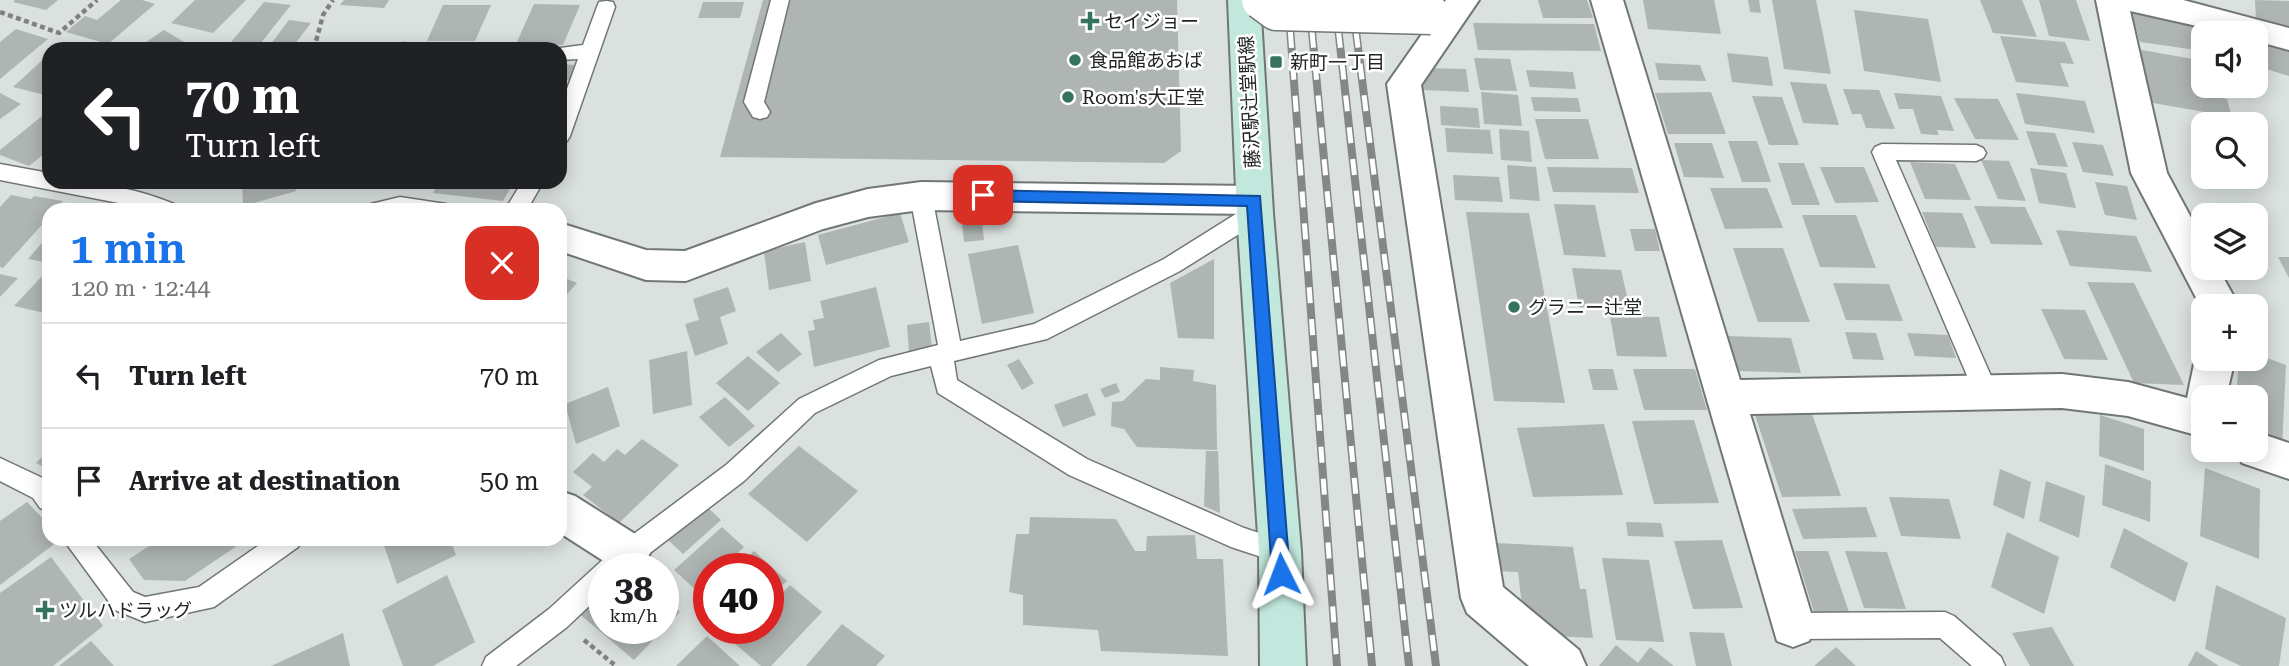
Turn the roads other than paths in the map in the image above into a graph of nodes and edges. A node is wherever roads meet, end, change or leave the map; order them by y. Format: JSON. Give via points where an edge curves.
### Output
{"nodes":[{"id":1,"x":780,"y":0,"type":"edge"},
{"id":2,"x":1244,"y":0,"type":"edge"},
{"id":3,"x":1261,"y":0,"type":"edge"},
{"id":4,"x":1607,"y":0,"type":"edge"},
{"id":5,"x":2112,"y":0,"type":"edge"},
{"id":6,"x":2127,"y":0,"type":"edge"},
{"id":7,"x":606,"y":7,"type":"dead end"},
{"id":8,"x":1447,"y":8,"type":"edge"},
{"id":9,"x":2289,"y":39,"type":"edge"},
{"id":10,"x":591,"y":52,"type":"junction"},
{"id":11,"x":567,"y":53,"type":"edge"},
{"id":12,"x":760,"y":112,"type":"dead end"},
{"id":13,"x":567,"y":117,"type":"edge"},
{"id":14,"x":1976,"y":153,"type":"dead end"},
{"id":15,"x":0,"y":172,"type":"edge"},
{"id":16,"x":42,"y":180,"type":"edge"},
{"id":17,"x":88,"y":189,"type":"edge"},
{"id":18,"x":921,"y":197,"type":"junction"},
{"id":19,"x":149,"y":203,"type":"edge"},
{"id":20,"x":1255,"y":206,"type":"junction"},
{"id":21,"x":567,"y":239,"type":"edge"},
{"id":22,"x":2214,"y":294,"type":"edge"},
{"id":23,"x":946,"y":353,"type":"junction"},
{"id":24,"x":1986,"y":393,"type":"junction"},
{"id":25,"x":1725,"y":397,"type":"junction"},
{"id":26,"x":2191,"y":417,"type":"edge"},
{"id":27,"x":2268,"y":454,"type":"edge"},
{"id":28,"x":2289,"y":461,"type":"edge"},
{"id":29,"x":0,"y":469,"type":"edge"},
{"id":30,"x":42,"y":490,"type":"edge"},
{"id":31,"x":567,"y":517,"type":"edge"},
{"id":32,"x":81,"y":546,"type":"edge"},
{"id":33,"x":279,"y":546,"type":"edge"},
{"id":34,"x":1280,"y":551,"type":"junction"},
{"id":35,"x":601,"y":553,"type":"edge"},
{"id":36,"x":631,"y":553,"type":"edge"},
{"id":37,"x":588,"y":590,"type":"edge"},
{"id":38,"x":1793,"y":626,"type":"joint"},
{"id":39,"x":495,"y":666,"type":"edge"},
{"id":40,"x":1283,"y":666,"type":"edge"},
{"id":41,"x":1563,"y":666,"type":"edge"},
{"id":42,"x":1992,"y":666,"type":"edge"}],
"edges":[{"from":1,"to":12,"type":"lane","via":[[754,103]]},
{"from":2,"to":20,"type":"street","name":"藤沢駅辻堂駅線"},
{"from":3,"to":8,"type":"street","bridge":true,"via":[[1276,11]]},
{"from":4,"to":25,"type":"street"},
{"from":5,"to":22,"type":"street","via":[[2149,173]]},
{"from":6,"to":9,"type":"street"},
{"from":7,"to":10,"type":"lane"},
{"from":8,"to":41,"type":"street","via":[[1404,84],[1483,598]]},
{"from":10,"to":11,"type":"lane"},
{"from":10,"to":13,"type":"lane"},
{"from":14,"to":24,"type":"lane","via":[[1882,152]]},
{"from":15,"to":16,"type":"lane"},
{"from":17,"to":19,"type":"lane"},
{"from":18,"to":20,"type":"street"},
{"from":18,"to":21,"type":"street","via":[[868,203],[816,217],[686,266],[646,265]]},
{"from":18,"to":23,"type":"lane"},
{"from":20,"to":23,"type":"lane","via":[[1172,265],[1039,332]]},
{"from":20,"to":34,"type":"street","name":"藤沢駅辻堂駅線"},
{"from":23,"to":34,"type":"lane","via":[[946,386],[1078,467],[1240,539]]},
{"from":23,"to":36,"type":"lane","via":[[887,367],[807,406],[735,473]]},
{"from":24,"to":25,"type":"street"},
{"from":24,"to":26,"type":"street","via":[[2062,391],[2128,399]]},
{"from":25,"to":38,"type":"street"},
{"from":27,"to":28,"type":"street"},
{"from":29,"to":30,"type":"lane"},
{"from":31,"to":35,"type":"street"},
{"from":32,"to":33,"type":"lane","via":[[124,601],[145,610],[205,598]]},
{"from":34,"to":40,"type":"street","name":"藤沢駅辻堂駅線"},
{"from":37,"to":39,"type":"lane"},
{"from":38,"to":42,"type":"lane","via":[[1945,625]]}]}
